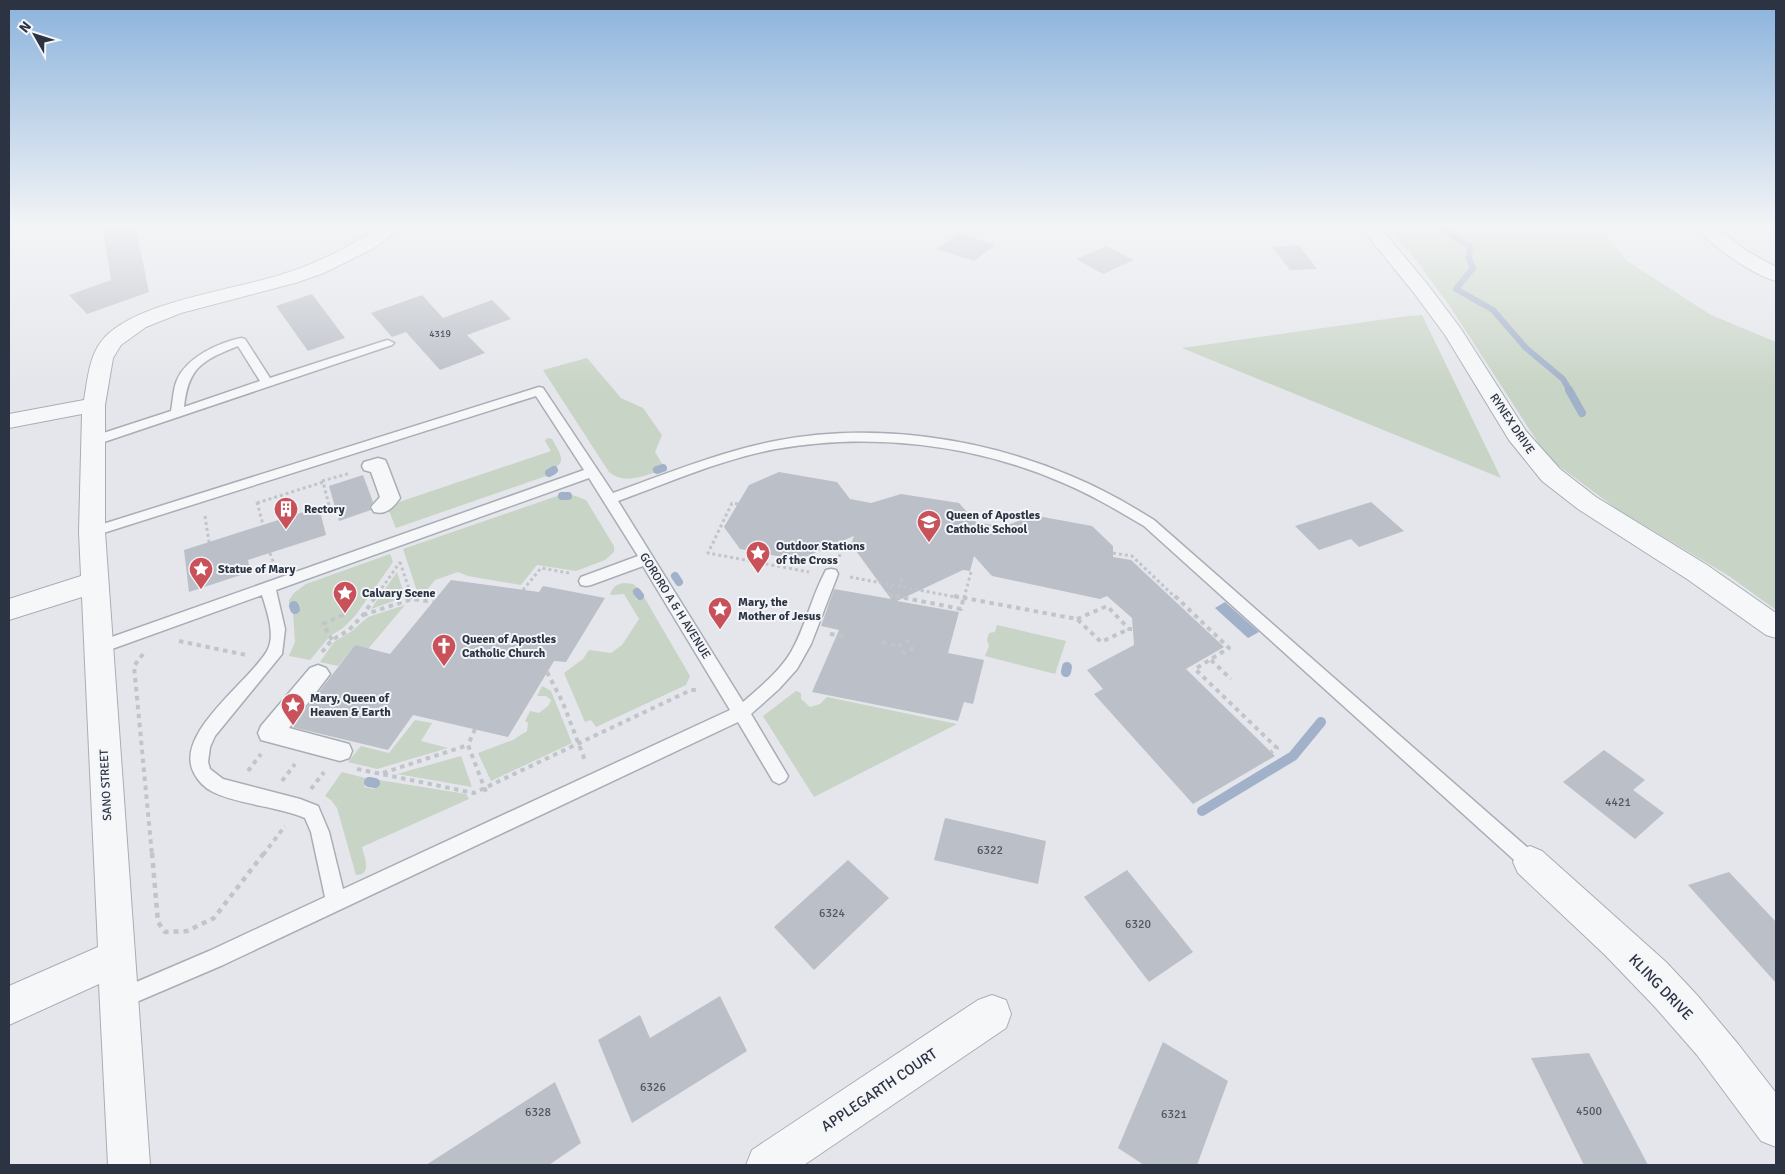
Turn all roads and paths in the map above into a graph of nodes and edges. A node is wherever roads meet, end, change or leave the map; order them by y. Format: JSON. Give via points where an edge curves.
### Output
{"nodes":[{"id":1,"x":289,"y":279,"type":"edge"},
{"id":2,"x":1413,"y":279,"type":"edge"},
{"id":3,"x":388,"y":344,"type":"dead end"},
{"id":4,"x":267,"y":384,"type":"junction"},
{"id":5,"x":94,"y":405,"type":"junction"},
{"id":6,"x":177,"y":414,"type":"junction"},
{"id":7,"x":9,"y":421,"type":"edge"},
{"id":8,"x":93,"y":441,"type":"junction"},
{"id":9,"x":371,"y":466,"type":"joint"},
{"id":10,"x":592,"y":472,"type":"junction"},
{"id":11,"x":252,"y":481,"type":"junction"},
{"id":12,"x":323,"y":482,"type":"junction"},
{"id":13,"x":202,"y":497,"type":"junction"},
{"id":14,"x":610,"y":499,"type":"junction"},
{"id":15,"x":257,"y":503,"type":"junction"},
{"id":16,"x":738,"y":504,"type":"dead end"},
{"id":17,"x":381,"y":506,"type":"dead end"},
{"id":18,"x":330,"y":509,"type":"dead end"},
{"id":19,"x":263,"y":525,"type":"dead end"},
{"id":20,"x":92,"y":532,"type":"junction"},
{"id":21,"x":209,"y":542,"type":"dead end"},
{"id":22,"x":394,"y":542,"type":"junction"},
{"id":23,"x":270,"y":553,"type":"dead end"},
{"id":24,"x":1113,"y":553,"type":"dead end"},
{"id":25,"x":646,"y":559,"type":"junction"},
{"id":26,"x":400,"y":562,"type":"junction"},
{"id":27,"x":277,"y":571,"type":"dead end"},
{"id":28,"x":971,"y":572,"type":"dead end"},
{"id":29,"x":831,"y":574,"type":"junction"},
{"id":30,"x":902,"y":578,"type":"dead end"},
{"id":31,"x":586,"y":581,"type":"joint"},
{"id":32,"x":94,"y":582,"type":"junction"},
{"id":33,"x":891,"y":586,"type":"junction"},
{"id":34,"x":268,"y":587,"type":"junction"},
{"id":35,"x":899,"y":588,"type":"junction"},
{"id":36,"x":523,"y":590,"type":"dead end"},
{"id":37,"x":412,"y":598,"type":"junction"},
{"id":38,"x":963,"y":599,"type":"junction"},
{"id":39,"x":433,"y":602,"type":"dead end"},
{"id":40,"x":9,"y":610,"type":"edge"},
{"id":41,"x":345,"y":614,"type":"dead end"},
{"id":42,"x":363,"y":615,"type":"junction"},
{"id":43,"x":1077,"y":619,"type":"junction"},
{"id":44,"x":1776,"y":627,"type":"edge"},
{"id":45,"x":833,"y":634,"type":"dead end"},
{"id":46,"x":844,"y":636,"type":"dead end"},
{"id":47,"x":332,"y":640,"type":"junction"},
{"id":48,"x":172,"y":641,"type":"dead end"},
{"id":49,"x":882,"y":642,"type":"dead end"},
{"id":50,"x":899,"y":646,"type":"dead end"},
{"id":51,"x":98,"y":648,"type":"junction"},
{"id":52,"x":147,"y":651,"type":"dead end"},
{"id":53,"x":253,"y":656,"type":"dead end"},
{"id":54,"x":1211,"y":660,"type":"junction"},
{"id":55,"x":317,"y":667,"type":"joint"},
{"id":56,"x":547,"y":672,"type":"dead end"},
{"id":57,"x":1231,"y":678,"type":"dead end"},
{"id":58,"x":698,"y":690,"type":"dead end"},
{"id":59,"x":741,"y":713,"type":"junction"},
{"id":60,"x":474,"y":729,"type":"dead end"},
{"id":61,"x":468,"y":745,"type":"junction"},
{"id":62,"x":579,"y":747,"type":"junction"},
{"id":63,"x":340,"y":751,"type":"dead end"},
{"id":64,"x":1271,"y":752,"type":"dead end"},
{"id":65,"x":325,"y":771,"type":"dead end"},
{"id":66,"x":779,"y":776,"type":"dead end"},
{"id":67,"x":310,"y":791,"type":"dead end"},
{"id":68,"x":485,"y":791,"type":"junction"},
{"id":69,"x":285,"y":825,"type":"dead end"},
{"id":70,"x":1530,"y":862,"type":"joint"},
{"id":71,"x":336,"y":902,"type":"junction"},
{"id":72,"x":117,"y":957,"type":"junction"},
{"id":73,"x":119,"y":1000,"type":"junction"},
{"id":74,"x":9,"y":1006,"type":"edge"},
{"id":75,"x":992,"y":1014,"type":"dead end"},
{"id":76,"x":1776,"y":1126,"type":"edge"},
{"id":77,"x":129,"y":1165,"type":"edge"},
{"id":78,"x":767,"y":1165,"type":"edge"}],
"edges":[{"from":1,"to":5,"type":"street","name":"SANO STREET","via":[[174,309],[124,332],[102,358]]},
{"from":2,"to":44,"type":"street","name":"RYNEX DRIVE","via":[[1454,333],[1517,436],[1551,475],[1587,503],[1705,577]]},
{"from":3,"to":4,"type":"lane"},
{"from":4,"to":6,"type":"lane"},
{"from":4,"to":6,"type":"lane","via":[[241,341],[196,364],[185,376]]},
{"from":5,"to":7,"type":"street"},
{"from":5,"to":8,"type":"street","name":"SANO STREET"},
{"from":6,"to":8,"type":"lane"},
{"from":8,"to":20,"type":"street","name":"SANO STREET"},
{"from":9,"to":12,"type":"path"},
{"from":9,"to":17,"type":"street","via":[[378,464],[390,498]]},
{"from":10,"to":11,"type":"lane","name":"GORORO A & H AVENUE","via":[[539,391]]},
{"from":10,"to":14,"type":"lane","name":"GORORO A & H AVENUE"},
{"from":10,"to":22,"type":"lane"},
{"from":11,"to":13,"type":"lane"},
{"from":11,"to":15,"type":"path"},
{"from":12,"to":15,"type":"path"},
{"from":12,"to":18,"type":"path"},
{"from":13,"to":20,"type":"lane"},
{"from":13,"to":21,"type":"path"},
{"from":14,"to":25,"type":"lane","name":"GORORO A & H AVENUE"},
{"from":14,"to":70,"type":"lane","via":[[736,455],[806,440],[839,437],[929,443],[1008,459],[1054,474],[1122,505],[1149,523]]},
{"from":15,"to":19,"type":"path"},
{"from":16,"to":29,"type":"path","via":[[732,503],[708,553],[822,575]]},
{"from":20,"to":32,"type":"street","name":"SANO STREET"},
{"from":22,"to":26,"type":"path"},
{"from":22,"to":34,"type":"lane"},
{"from":23,"to":27,"type":"path"},
{"from":24,"to":54,"type":"path","via":[[1132,556],[1229,648]]},
{"from":25,"to":31,"type":"lane"},
{"from":25,"to":59,"type":"lane","name":"GORORO A & H AVENUE"},
{"from":26,"to":37,"type":"path"},
{"from":26,"to":42,"type":"path"},
{"from":28,"to":38,"type":"path"},
{"from":29,"to":33,"type":"path"},
{"from":29,"to":59,"type":"lane","via":[[792,664]]},
{"from":30,"to":35,"type":"path"},
{"from":31,"to":36,"type":"path","via":[[574,574],[541,568]]},
{"from":32,"to":40,"type":"street"},
{"from":32,"to":51,"type":"street","name":"SANO STREET"},
{"from":33,"to":35,"type":"path"},
{"from":33,"to":38,"type":"path","via":[[888,595],[961,609]]},
{"from":34,"to":51,"type":"lane"},
{"from":34,"to":71,"type":"lane","via":[[279,633],[274,654],[209,731],[201,744],[198,760],[207,778],[218,786],[312,812],[320,832]]},
{"from":35,"to":38,"type":"path"},
{"from":37,"to":39,"type":"path"},
{"from":37,"to":42,"type":"path"},
{"from":38,"to":43,"type":"path"},
{"from":41,"to":47,"type":"path","via":[[323,624]]},
{"from":42,"to":47,"type":"path","via":[[349,630]]},
{"from":43,"to":43,"type":"path","via":[[1101,642],[1131,629],[1107,606]]},
{"from":45,"to":46,"type":"path"},
{"from":47,"to":55,"type":"path"},
{"from":48,"to":53,"type":"path"},
{"from":49,"to":50,"type":"path"},
{"from":51,"to":72,"type":"street","name":"SANO STREET"},
{"from":52,"to":69,"type":"path","via":[[134,666],[158,922],[165,932],[188,931],[214,918]]},
{"from":54,"to":57,"type":"path"},
{"from":54,"to":64,"type":"path","via":[[1193,668],[1277,748]]},
{"from":55,"to":63,"type":"street","via":[[270,734]]},
{"from":56,"to":62,"type":"path","via":[[563,703]]},
{"from":58,"to":62,"type":"path","via":[[691,690]]},
{"from":59,"to":66,"type":"lane","name":"GORORO A & H AVENUE"},
{"from":59,"to":71,"type":"lane"},
{"from":60,"to":61,"type":"path"},
{"from":61,"to":68,"type":"path"},
{"from":61,"to":68,"type":"path","via":[[381,774],[474,793]]},
{"from":62,"to":68,"type":"path"},
{"from":65,"to":67,"type":"path"},
{"from":70,"to":76,"type":"street","name":"KLING DRIVE","via":[[1668,992],[1703,1031]]},
{"from":71,"to":73,"type":"lane"},
{"from":72,"to":73,"type":"street","name":"SANO STREET"},
{"from":72,"to":74,"type":"street"},
{"from":73,"to":77,"type":"street","name":"SANO STREET"},
{"from":75,"to":78,"type":"street","name":"APPLEGARTH COURT"}]}
